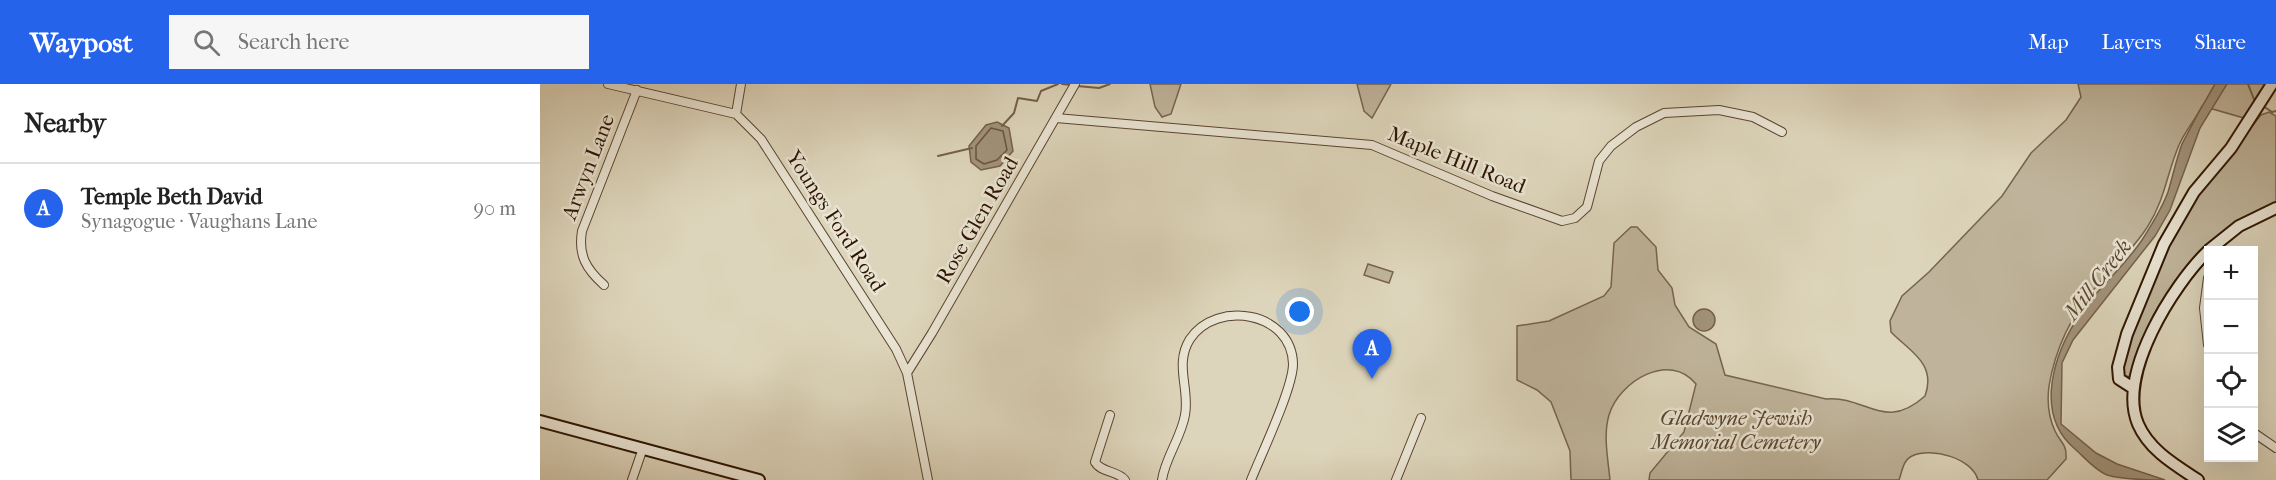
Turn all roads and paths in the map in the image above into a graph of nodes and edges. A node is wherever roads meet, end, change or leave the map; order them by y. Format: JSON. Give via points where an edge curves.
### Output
{"nodes":[{"id":1,"x":608,"y":84,"type":"edge"},
{"id":2,"x":741,"y":84,"type":"edge"},
{"id":3,"x":2272,"y":84,"type":"edge"},
{"id":4,"x":1074,"y":86,"type":"edge"},
{"id":5,"x":637,"y":90,"type":"junction"},
{"id":6,"x":735,"y":114,"type":"junction"},
{"id":7,"x":1056,"y":118,"type":"junction"},
{"id":8,"x":1782,"y":132,"type":"dead end"},
{"id":9,"x":2276,"y":208,"type":"edge"},
{"id":10,"x":2216,"y":246,"type":"edge"},
{"id":11,"x":2204,"y":257,"type":"edge"},
{"id":12,"x":604,"y":285,"type":"dead end"},
{"id":13,"x":907,"y":373,"type":"junction"},
{"id":14,"x":2133,"y":388,"type":"junction"},
{"id":15,"x":1110,"y":415,"type":"dead end"},
{"id":16,"x":1420,"y":418,"type":"dead end"},
{"id":17,"x":540,"y":421,"type":"edge"},
{"id":18,"x":2258,"y":437,"type":"edge"},
{"id":19,"x":643,"y":448,"type":"junction"},
{"id":20,"x":2276,"y":448,"type":"edge"},
{"id":21,"x":632,"y":480,"type":"edge"},
{"id":22,"x":759,"y":480,"type":"edge"},
{"id":23,"x":928,"y":480,"type":"edge"},
{"id":24,"x":1125,"y":480,"type":"edge"},
{"id":25,"x":1162,"y":480,"type":"edge"},
{"id":26,"x":1251,"y":480,"type":"edge"},
{"id":27,"x":1396,"y":480,"type":"edge"},
{"id":28,"x":2198,"y":480,"type":"edge"}],
"edges":[{"from":1,"to":5,"type":"street","name":"Youngs Ford Road"},
{"from":2,"to":6,"type":"street"},
{"from":3,"to":14,"type":"main road","via":[[2231,148],[2185,207],[2150,276],[2118,368],[2119,379]]},
{"from":4,"to":7,"type":"street","name":"Rose Glen Road"},
{"from":5,"to":6,"type":"street","name":"Youngs Ford Road"},
{"from":5,"to":12,"type":"street","name":"Arwyn Lane","via":[[582,231],[583,261]]},
{"from":6,"to":13,"type":"street","name":"Youngs Ford Road","via":[[754,130],[778,164]]},
{"from":7,"to":8,"type":"street","name":"Maple Hill Road","via":[[1372,145],[1562,221],[1575,218],[1587,207],[1599,161],[1611,146],[1664,112],[1719,110],[1753,117]]},
{"from":7,"to":13,"type":"street","name":"Rose Glen Road"},
{"from":9,"to":10,"type":"main road","via":[[2239,226]]},
{"from":11,"to":14,"type":"main road","via":[[2164,313],[2143,354]]},
{"from":13,"to":23,"type":"street","name":"Youngs Ford Road"},
{"from":14,"to":28,"type":"main road","via":[[2133,406],[2142,432],[2162,454]]},
{"from":15,"to":24,"type":"street","via":[[1095,462]]},
{"from":16,"to":27,"type":"street"},
{"from":17,"to":19,"type":"main road"},
{"from":18,"to":20,"type":"street"},
{"from":19,"to":21,"type":"street"},
{"from":19,"to":22,"type":"main road"},
{"from":25,"to":26,"type":"street","via":[[1185,415],[1182,364],[1187,345],[1205,324],[1237,316],[1256,318],[1272,326],[1285,338],[1292,356],[1290,381]]}]}
